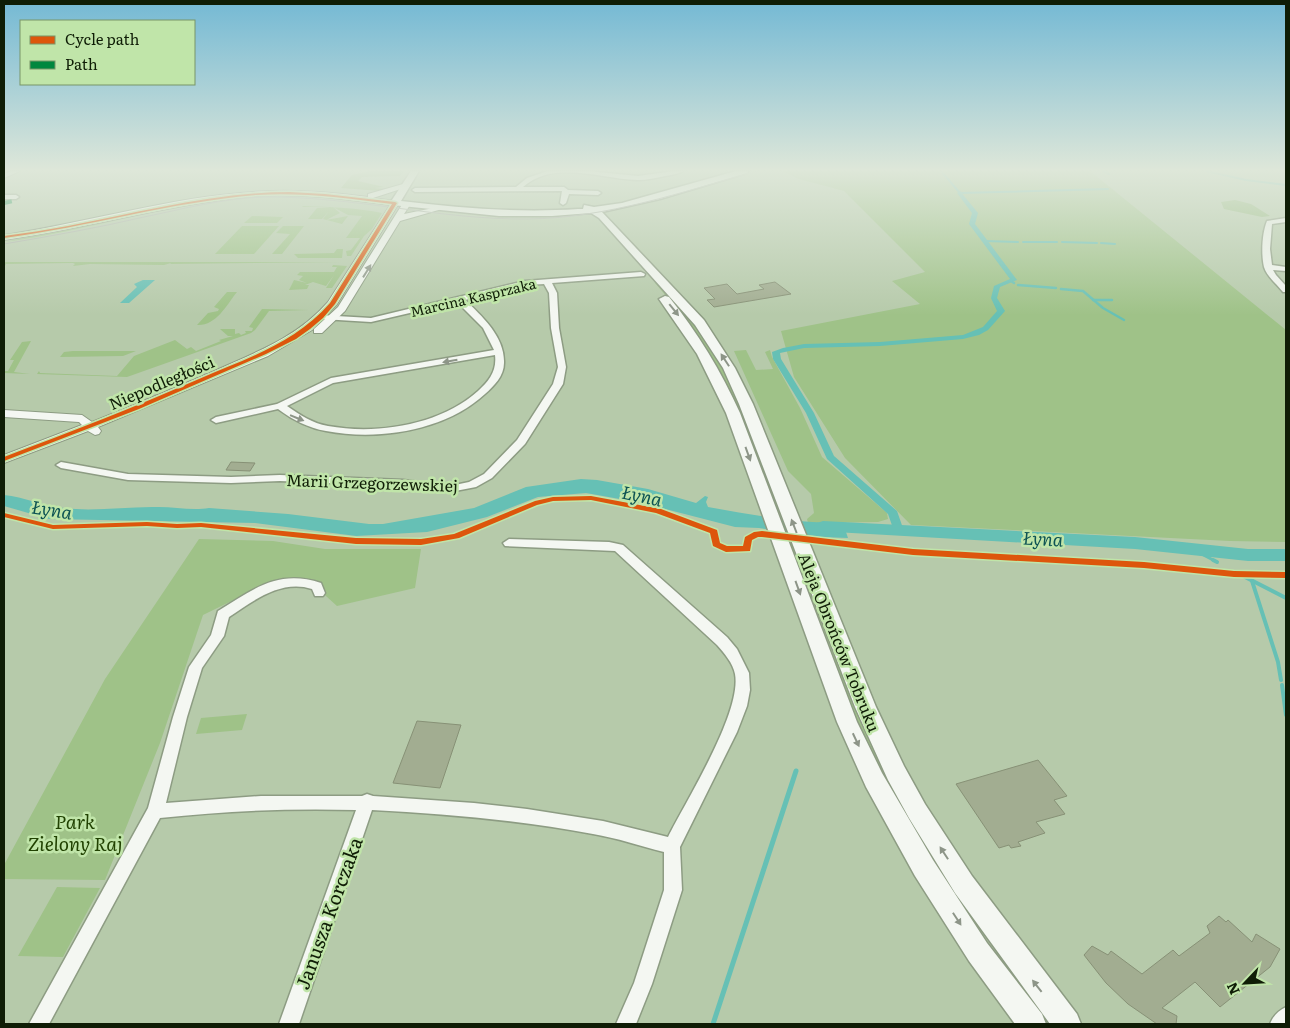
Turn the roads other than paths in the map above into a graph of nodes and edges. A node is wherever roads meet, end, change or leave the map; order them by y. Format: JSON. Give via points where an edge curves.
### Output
{"nodes":[{"id":1,"x":102,"y":219,"type":"edge"},
{"id":2,"x":107,"y":219,"type":"edge"},
{"id":3,"x":390,"y":219,"type":"edge"},
{"id":4,"x":398,"y":219,"type":"edge"},
{"id":5,"x":596,"y":219,"type":"edge"},
{"id":6,"x":605,"y":219,"type":"edge"},
{"id":7,"x":1286,"y":220,"type":"edge"},
{"id":8,"x":66,"y":227,"type":"junction"},
{"id":9,"x":4,"y":230,"type":"edge"},
{"id":10,"x":4,"y":237,"type":"edge"},
{"id":11,"x":1268,"y":268,"type":"junction"},
{"id":12,"x":1286,"y":269,"type":"edge"},
{"id":13,"x":642,"y":274,"type":"junction"},
{"id":14,"x":546,"y":280,"type":"junction"},
{"id":15,"x":1286,"y":290,"type":"edge"},
{"id":16,"x":340,"y":291,"type":"junction"},
{"id":17,"x":354,"y":292,"type":"junction"},
{"id":18,"x":459,"y":299,"type":"junction"},
{"id":19,"x":328,"y":318,"type":"junction"},
{"id":20,"x":498,"y":352,"type":"junction"},
{"id":21,"x":280,"y":406,"type":"junction"},
{"id":22,"x":4,"y":413,"type":"edge"},
{"id":23,"x":37,"y":415,"type":"junction"},
{"id":24,"x":53,"y":420,"type":"junction"},
{"id":25,"x":216,"y":420,"type":"dead end"},
{"id":26,"x":93,"y":429,"type":"junction"},
{"id":27,"x":48,"y":443,"type":"junction"},
{"id":28,"x":4,"y":459,"type":"edge"},
{"id":29,"x":61,"y":465,"type":"dead end"},
{"id":30,"x":4,"y":467,"type":"edge"},
{"id":31,"x":509,"y":543,"type":"dead end"},
{"id":32,"x":791,"y":544,"type":"junction"},
{"id":33,"x":319,"y":593,"type":"dead end"},
{"id":34,"x":367,"y":801,"type":"junction"},
{"id":35,"x":155,"y":811,"type":"junction"},
{"id":36,"x":672,"y":846,"type":"junction"},
{"id":37,"x":1286,"y":1018,"type":"edge"},
{"id":38,"x":40,"y":1024,"type":"edge"},
{"id":39,"x":289,"y":1024,"type":"edge"},
{"id":40,"x":626,"y":1024,"type":"edge"},
{"id":41,"x":1032,"y":1024,"type":"edge"},
{"id":42,"x":1067,"y":1024,"type":"edge"},
{"id":43,"x":1280,"y":1024,"type":"edge"}],
"edges":[{"from":1,"to":8,"type":"street"},
{"from":2,"to":8,"type":"street"},
{"from":3,"to":16,"type":"street"},
{"from":17,"to":4,"type":"street","one_way":true},
{"from":5,"to":13,"type":"main road","name":"Aleja Obrońców Tobruku"},
{"from":32,"to":6,"type":"main road","name":"Aleja Obrońców Tobruku","one_way":true,"via":[[787,506],[730,368],[693,316]]},
{"from":7,"to":11,"type":"street","via":[[1269,222]]},
{"from":8,"to":9,"type":"street"},
{"from":8,"to":10,"type":"street","via":[[52,232]]},
{"from":11,"to":12,"type":"street"},
{"from":11,"to":15,"type":"street"},
{"from":13,"to":14,"type":"street","name":"Marcina Kasprzaka"},
{"from":13,"to":32,"type":"main road","name":"Aleja Obrońców Tobruku","one_way":true,"via":[[686,326],[710,364],[733,414],[766,504]]},
{"from":14,"to":18,"type":"street","name":"Marcina Kasprzaka"},
{"from":14,"to":29,"type":"street","name":"Marii Grzegorzewskiej","via":[[553,293],[562,368],[558,384],[521,442],[488,476],[472,485],[450,489],[403,483],[280,478],[128,477]]},
{"from":16,"to":17,"type":"street"},
{"from":16,"to":19,"type":"street"},
{"from":17,"to":19,"type":"street"},
{"from":18,"to":19,"type":"street","name":"Marcina Kasprzaka","via":[[371,320]]},
{"from":18,"to":20,"type":"street","via":[[486,326]]},
{"from":19,"to":26,"type":"street","name":"Niepodległości","via":[[283,344]]},
{"from":20,"to":21,"type":"street","one_way":true,"via":[[331,382]]},
{"from":21,"to":20,"type":"street","one_way":true,"via":[[289,415],[332,430],[375,432],[406,428],[463,408],[482,394],[496,377],[500,362]]},
{"from":21,"to":25,"type":"street"},
{"from":22,"to":23,"type":"street"},
{"from":23,"to":24,"type":"street"},
{"from":23,"to":26,"type":"street","via":[[82,418]]},
{"from":24,"to":26,"type":"street"},
{"from":24,"to":27,"type":"street"},
{"from":26,"to":27,"type":"street","name":"Niepodległości"},
{"from":26,"to":30,"type":"street","name":"Niepodległości"},
{"from":27,"to":28,"type":"street","name":"Niepodległości"},
{"from":31,"to":36,"type":"street","via":[[619,548],[705,624],[732,653],[743,680],[740,706]]},
{"from":32,"to":41,"type":"main road","name":"Aleja Obrońców Tobruku","one_way":true,"via":[[847,722],[874,780],[924,868],[978,952]]},
{"from":42,"to":32,"type":"main road","name":"Aleja Obrońców Tobruku","one_way":true,"via":[[975,900],[899,777]]},
{"from":33,"to":35,"type":"street","via":[[317,586],[308,581],[277,584],[268,586],[223,614],[217,636],[196,667]]},
{"from":34,"to":35,"type":"street","via":[[254,803]]},
{"from":34,"to":36,"type":"street","via":[[581,824]]},
{"from":34,"to":39,"type":"street","name":"Janusza Korczaka"},
{"from":35,"to":38,"type":"street"},
{"from":36,"to":40,"type":"street","via":[[673,890],[643,984]]},
{"from":37,"to":43,"type":"street"}]}
